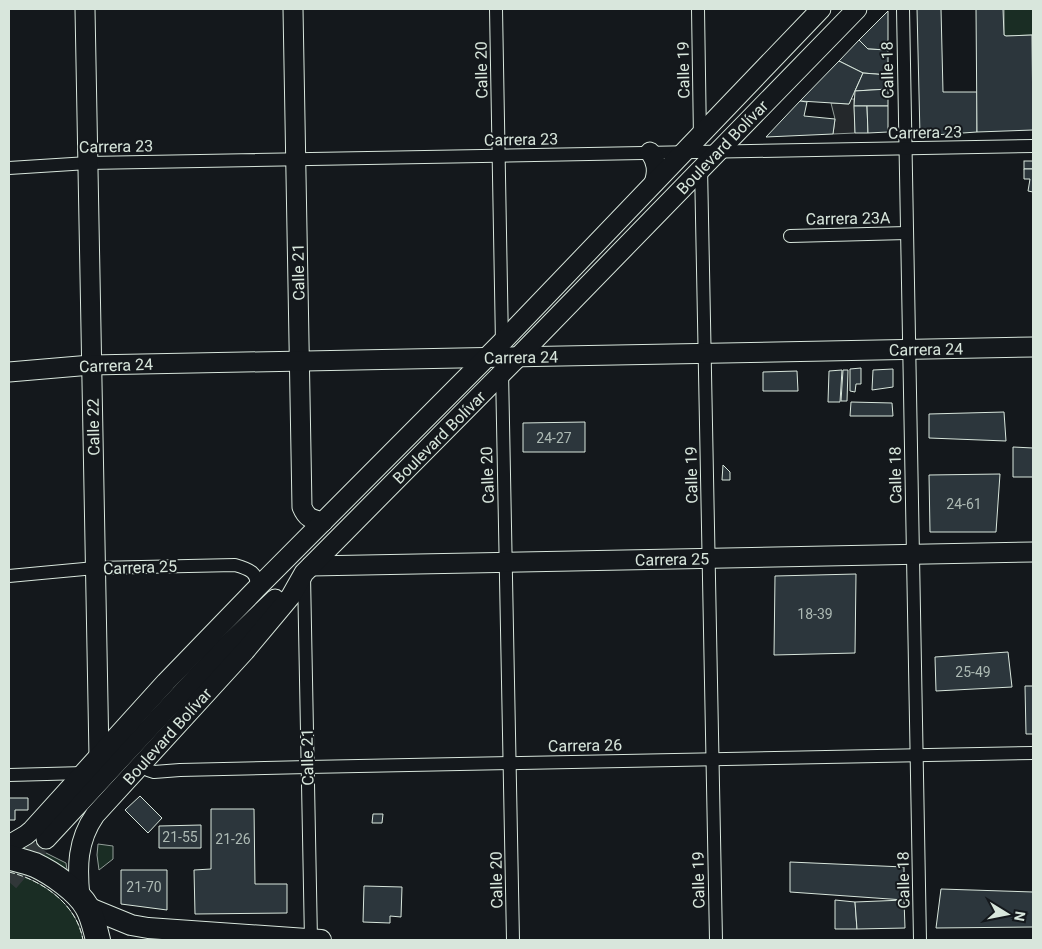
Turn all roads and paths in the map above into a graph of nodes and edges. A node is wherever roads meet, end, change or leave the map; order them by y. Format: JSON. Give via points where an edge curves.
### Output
{"nodes":[{"id":1,"x":85,"y":9,"type":"edge"},
{"id":2,"x":293,"y":9,"type":"edge"},
{"id":3,"x":496,"y":9,"type":"edge"},
{"id":4,"x":698,"y":9,"type":"edge"},
{"id":5,"x":821,"y":9,"type":"edge"},
{"id":6,"x":857,"y":9,"type":"edge"},
{"id":7,"x":902,"y":9,"type":"edge"},
{"id":8,"x":1033,"y":146,"type":"edge"},
{"id":9,"x":905,"y":148,"type":"junction"},
{"id":10,"x":650,"y":152,"type":"junction"},
{"id":11,"x":701,"y":152,"type":"junction"},
{"id":12,"x":498,"y":156,"type":"junction"},
{"id":13,"x":296,"y":159,"type":"junction"},
{"id":14,"x":88,"y":163,"type":"junction"},
{"id":15,"x":9,"y":168,"type":"edge"},
{"id":16,"x":654,"y":183,"type":"junction"},
{"id":17,"x":906,"y":233,"type":"junction"},
{"id":18,"x":790,"y":236,"type":"dead end"},
{"id":19,"x":1033,"y":347,"type":"edge"},
{"id":20,"x":909,"y":350,"type":"junction"},
{"id":21,"x":704,"y":354,"type":"junction"},
{"id":22,"x":502,"y":357,"type":"junction"},
{"id":23,"x":300,"y":361,"type":"junction"},
{"id":24,"x":91,"y":365,"type":"junction"},
{"id":25,"x":9,"y":372,"type":"edge"},
{"id":26,"x":323,"y":522,"type":"junction"},
{"id":27,"x":1033,"y":552,"type":"edge"},
{"id":28,"x":913,"y":555,"type":"junction"},
{"id":29,"x":709,"y":558,"type":"junction"},
{"id":30,"x":506,"y":562,"type":"junction"},
{"id":31,"x":95,"y":568,"type":"junction"},
{"id":32,"x":308,"y":570,"type":"junction"},
{"id":33,"x":9,"y":576,"type":"edge"},
{"id":34,"x":256,"y":589,"type":"junction"},
{"id":35,"x":1033,"y":753,"type":"edge"},
{"id":36,"x":917,"y":755,"type":"junction"},
{"id":37,"x":99,"y":756,"type":"junction"},
{"id":38,"x":712,"y":759,"type":"junction"},
{"id":39,"x":142,"y":762,"type":"junction"},
{"id":40,"x":510,"y":763,"type":"junction"},
{"id":41,"x":308,"y":767,"type":"junction"},
{"id":42,"x":84,"y":774,"type":"junction"},
{"id":43,"x":9,"y":775,"type":"edge"},
{"id":44,"x":46,"y":839,"type":"tunnel mouth"},
{"id":45,"x":9,"y":845,"type":"edge"},
{"id":46,"x":9,"y":857,"type":"edge"},
{"id":47,"x":83,"y":902,"type":"junction"},
{"id":48,"x":98,"y":940,"type":"edge"},
{"id":49,"x":311,"y":940,"type":"edge"},
{"id":50,"x":322,"y":940,"type":"edge"},
{"id":51,"x":513,"y":940,"type":"edge"},
{"id":52,"x":716,"y":940,"type":"edge"},
{"id":53,"x":920,"y":940,"type":"edge"}],
"edges":[{"from":1,"to":14,"type":"street","name":"Calle 22"},
{"from":2,"to":13,"type":"street","name":"Calle 21"},
{"from":3,"to":12,"type":"street","name":"Calle 20"},
{"from":4,"to":11,"type":"street","name":"Calle 19"},
{"from":5,"to":11,"type":"street","name":"Boulevard Bolívar"},
{"from":6,"to":11,"type":"street","name":"Boulevard Bolívar"},
{"from":7,"to":9,"type":"street","name":"Calle 18"},
{"from":8,"to":9,"type":"street","name":"Carrera 23"},
{"from":9,"to":11,"type":"street","name":"Carrera 23"},
{"from":9,"to":17,"type":"street","name":"Calle 18"},
{"from":10,"to":11,"type":"street","name":"Carrera 23"},
{"from":10,"to":12,"type":"street","name":"Carrera 23"},
{"from":10,"to":16,"type":"street","via":[[656,166]]},
{"from":11,"to":16,"type":"street","name":"Boulevard Bolívar"},
{"from":11,"to":21,"type":"street","name":"Calle 19"},
{"from":11,"to":22,"type":"street","name":"Boulevard Bolívar"},
{"from":12,"to":13,"type":"street","name":"Carrera 23"},
{"from":12,"to":22,"type":"street","name":"Calle 20"},
{"from":13,"to":14,"type":"street","name":"Carrera 23"},
{"from":13,"to":23,"type":"street","name":"Calle 21"},
{"from":14,"to":15,"type":"street","name":"Carrera 23"},
{"from":14,"to":24,"type":"street","name":"Calle 22"},
{"from":16,"to":22,"type":"street","name":"Boulevard Bolívar"},
{"from":17,"to":18,"type":"street","name":"Carrera 23A"},
{"from":17,"to":20,"type":"street","name":"Calle 18"},
{"from":19,"to":20,"type":"street","name":"Carrera 24"},
{"from":20,"to":21,"type":"street","name":"Carrera 24"},
{"from":20,"to":28,"type":"street","name":"Calle 18"},
{"from":21,"to":22,"type":"street","name":"Carrera 24"},
{"from":21,"to":29,"type":"street","name":"Calle 19"},
{"from":22,"to":23,"type":"street","name":"Carrera 24"},
{"from":22,"to":26,"type":"street","name":"Boulevard Bolívar"},
{"from":22,"to":30,"type":"street","name":"Calle 20"},
{"from":22,"to":32,"type":"street","name":"Boulevard Bolívar"},
{"from":23,"to":24,"type":"street","name":"Carrera 24"},
{"from":23,"to":26,"type":"street","name":"Calle 21","via":[[302,507],[306,516]]},
{"from":24,"to":25,"type":"street","name":"Carrera 24"},
{"from":24,"to":31,"type":"street","name":"Calle 22"},
{"from":26,"to":34,"type":"street","name":"Boulevard Bolívar"},
{"from":27,"to":28,"type":"street","name":"Carrera 25"},
{"from":28,"to":29,"type":"street","name":"Carrera 25"},
{"from":28,"to":36,"type":"street","name":"Calle 18"},
{"from":29,"to":30,"type":"street","name":"Carrera 25"},
{"from":29,"to":38,"type":"street","name":"Calle 19"},
{"from":30,"to":32,"type":"street","name":"Carrera 25"},
{"from":30,"to":40,"type":"street","name":"Calle 20"},
{"from":31,"to":33,"type":"street","name":"Carrera 25"},
{"from":31,"to":34,"type":"street","name":"Carrera 25","via":[[235,564],[256,576]]},
{"from":31,"to":37,"type":"street","name":"Calle 22"},
{"from":32,"to":39,"type":"street","name":"Boulevard Bolívar","via":[[259,634]]},
{"from":32,"to":41,"type":"street","name":"Calle 21"},
{"from":32,"to":44,"type":"street","via":[[218,654]]},
{"from":34,"to":37,"type":"street","name":"Boulevard Bolívar"},
{"from":35,"to":36,"type":"street","name":"Carrera 26"},
{"from":36,"to":38,"type":"street","name":"Carrera 26"},
{"from":36,"to":53,"type":"street","name":"Calle 18"},
{"from":37,"to":42,"type":"street","name":"Boulevard Bolívar"},
{"from":38,"to":40,"type":"street","name":"Carrera 26"},
{"from":38,"to":52,"type":"street","name":"Calle 19"},
{"from":39,"to":41,"type":"street","name":"Carrera 26","via":[[154,772]]},
{"from":39,"to":47,"type":"street","name":"Boulevard Bolívar","via":[[95,815],[85,832],[78,878]]},
{"from":40,"to":41,"type":"street","name":"Carrera 26"},
{"from":40,"to":51,"type":"street","name":"Calle 20"},
{"from":41,"to":49,"type":"street","name":"Calle 21"},
{"from":42,"to":43,"type":"street"},
{"from":42,"to":45,"type":"street","name":"Boulevard Bolívar","via":[[32,830]]},
{"from":46,"to":47,"type":"highway","via":[[35,865]]},
{"from":47,"to":48,"type":"highway"},
{"from":47,"to":49,"type":"main road","via":[[131,925],[148,928]]},
{"from":49,"to":50,"type":"main road"}]}
